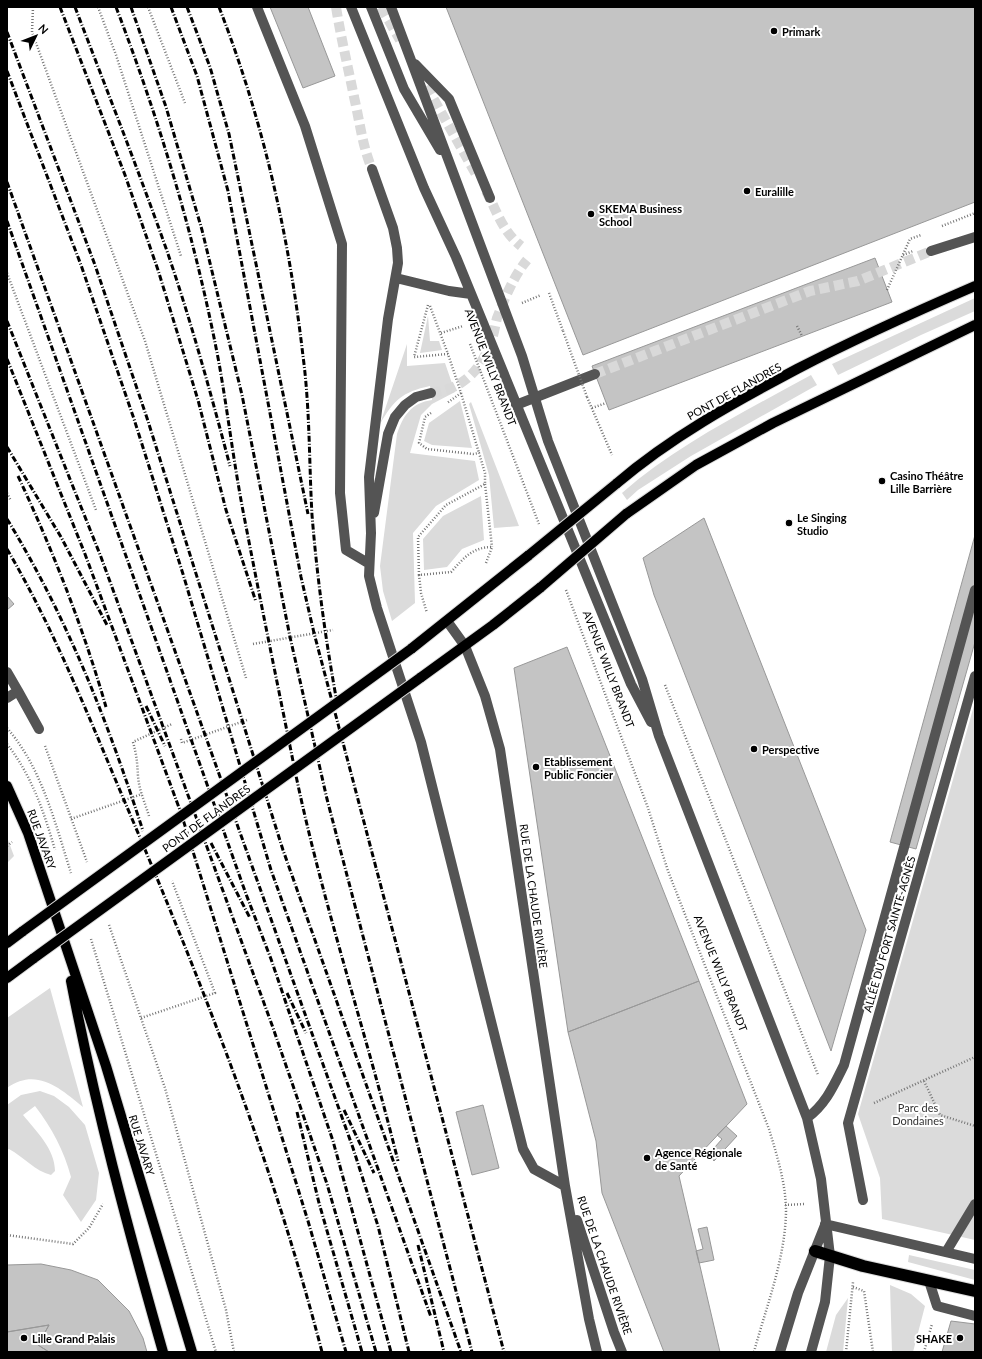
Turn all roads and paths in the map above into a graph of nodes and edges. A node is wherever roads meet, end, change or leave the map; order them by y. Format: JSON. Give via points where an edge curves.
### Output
{"nodes":[{"id":1,"x":33,"y":7,"type":"edge"},
{"id":2,"x":98,"y":7,"type":"edge"},
{"id":3,"x":148,"y":7,"type":"edge"},
{"id":4,"x":257,"y":7,"type":"edge"},
{"id":5,"x":351,"y":7,"type":"edge"},
{"id":6,"x":371,"y":7,"type":"edge"},
{"id":7,"x":391,"y":7,"type":"edge"},
{"id":8,"x":412,"y":61,"type":"junction"},
{"id":9,"x":186,"y":103,"type":"dead end"},
{"id":10,"x":372,"y":169,"type":"tunnel mouth"},
{"id":11,"x":455,"y":176,"type":"junction"},
{"id":12,"x":490,"y":198,"type":"tunnel mouth"},
{"id":13,"x":975,"y":237,"type":"edge"},
{"id":14,"x":910,"y":239,"type":"dead end"},
{"id":15,"x":931,"y":251,"type":"tunnel mouth"},
{"id":16,"x":181,"y":256,"type":"dead end"},
{"id":17,"x":7,"y":273,"type":"edge"},
{"id":18,"x":396,"y":278,"type":"junction"},
{"id":19,"x":975,"y":286,"type":"edge"},
{"id":20,"x":887,"y":290,"type":"dead end"},
{"id":21,"x":449,"y":291,"type":"junction"},
{"id":22,"x":549,"y":293,"type":"dead end"},
{"id":23,"x":471,"y":294,"type":"junction"},
{"id":24,"x":975,"y":325,"type":"edge"},
{"id":25,"x":463,"y":326,"type":"junction"},
{"id":26,"x":797,"y":326,"type":"dead end"},
{"id":27,"x":441,"y":333,"type":"junction"},
{"id":28,"x":465,"y":333,"type":"dead end"},
{"id":29,"x":802,"y":336,"type":"dead end"},
{"id":30,"x":468,"y":340,"type":"dead end"},
{"id":31,"x":448,"y":354,"type":"junction"},
{"id":32,"x":595,"y":374,"type":"tunnel mouth"},
{"id":33,"x":432,"y":393,"type":"tunnel mouth"},
{"id":34,"x":462,"y":393,"type":"junction"},
{"id":35,"x":534,"y":398,"type":"junction"},
{"id":36,"x":606,"y":403,"type":"dead end"},
{"id":37,"x":443,"y":405,"type":"dead end"},
{"id":38,"x":516,"y":406,"type":"junction"},
{"id":39,"x":592,"y":408,"type":"junction"},
{"id":40,"x":437,"y":409,"type":"dead end"},
{"id":41,"x":479,"y":453,"type":"junction"},
{"id":42,"x":612,"y":455,"type":"dead end"},
{"id":43,"x":485,"y":484,"type":"junction"},
{"id":44,"x":7,"y":493,"type":"edge"},
{"id":45,"x":11,"y":500,"type":"dead end"},
{"id":46,"x":96,"y":510,"type":"dead end"},
{"id":47,"x":542,"y":530,"type":"dead end"},
{"id":48,"x":371,"y":533,"type":"junction"},
{"id":49,"x":492,"y":547,"type":"junction"},
{"id":50,"x":368,"y":563,"type":"junction"},
{"id":51,"x":486,"y":563,"type":"dead end"},
{"id":52,"x":419,"y":575,"type":"junction"},
{"id":53,"x":565,"y":588,"type":"dead end"},
{"id":54,"x":975,"y":590,"type":"edge"},
{"id":55,"x":421,"y":593,"type":"dead end"},
{"id":56,"x":447,"y":620,"type":"junction"},
{"id":57,"x":334,"y":630,"type":"dead end"},
{"id":58,"x":253,"y":644,"type":"dead end"},
{"id":59,"x":465,"y":646,"type":"junction"},
{"id":60,"x":7,"y":672,"type":"edge"},
{"id":61,"x":975,"y":676,"type":"edge"},
{"id":62,"x":246,"y":678,"type":"dead end"},
{"id":63,"x":664,"y":683,"type":"dead end"},
{"id":64,"x":18,"y":691,"type":"junction"},
{"id":65,"x":7,"y":698,"type":"edge"},
{"id":66,"x":247,"y":720,"type":"dead end"},
{"id":67,"x":7,"y":728,"type":"edge"},
{"id":68,"x":39,"y":729,"type":"joint"},
{"id":69,"x":659,"y":736,"type":"junction"},
{"id":70,"x":181,"y":739,"type":"dead end"},
{"id":71,"x":7,"y":786,"type":"edge"},
{"id":72,"x":142,"y":794,"type":"dead end"},
{"id":73,"x":71,"y":819,"type":"junction"},
{"id":74,"x":88,"y":865,"type":"dead end"},
{"id":75,"x":71,"y":875,"type":"dead end"},
{"id":76,"x":108,"y":924,"type":"dead end"},
{"id":77,"x":90,"y":936,"type":"dead end"},
{"id":78,"x":7,"y":943,"type":"edge"},
{"id":79,"x":65,"y":948,"type":"junction"},
{"id":80,"x":7,"y":978,"type":"edge"},
{"id":81,"x":215,"y":993,"type":"dead end"},
{"id":82,"x":141,"y":1018,"type":"junction"},
{"id":83,"x":975,"y":1057,"type":"edge"},
{"id":84,"x":924,"y":1081,"type":"junction"},
{"id":85,"x":827,"y":1099,"type":"junction"},
{"id":86,"x":852,"y":1110,"type":"junction"},
{"id":87,"x":807,"y":1118,"type":"junction"},
{"id":88,"x":975,"y":1126,"type":"edge"},
{"id":89,"x":565,"y":1186,"type":"junction"},
{"id":90,"x":105,"y":1200,"type":"dead end"},
{"id":91,"x":863,"y":1200,"type":"dead end"},
{"id":92,"x":975,"y":1204,"type":"edge"},
{"id":93,"x":825,"y":1224,"type":"junction"},
{"id":94,"x":7,"y":1235,"type":"edge"},
{"id":95,"x":815,"y":1251,"type":"junction"},
{"id":96,"x":946,"y":1252,"type":"junction"},
{"id":97,"x":830,"y":1256,"type":"junction"},
{"id":98,"x":975,"y":1259,"type":"edge"},
{"id":99,"x":930,"y":1281,"type":"junction"},
{"id":100,"x":975,"y":1291,"type":"edge"},
{"id":101,"x":937,"y":1306,"type":"junction"},
{"id":102,"x":975,"y":1316,"type":"edge"},
{"id":103,"x":163,"y":1352,"type":"edge"},
{"id":104,"x":192,"y":1352,"type":"edge"},
{"id":105,"x":216,"y":1352,"type":"edge"},
{"id":106,"x":234,"y":1352,"type":"edge"},
{"id":107,"x":597,"y":1352,"type":"edge"},
{"id":108,"x":622,"y":1352,"type":"edge"},
{"id":109,"x":754,"y":1352,"type":"edge"},
{"id":110,"x":780,"y":1352,"type":"edge"},
{"id":111,"x":811,"y":1352,"type":"edge"},
{"id":112,"x":846,"y":1352,"type":"edge"},
{"id":113,"x":873,"y":1352,"type":"edge"},
{"id":114,"x":924,"y":1352,"type":"edge"}],
"edges":[{"from":1,"to":62,"type":"path","via":[[32,32],[145,341]]},
{"from":2,"to":16,"type":"path"},
{"from":3,"to":9,"type":"path"},
{"from":4,"to":50,"type":"street","via":[[305,126],[342,244],[340,493],[346,550]]},
{"from":5,"to":23,"type":"street","name":"AVENUE WILLY BRANDT","via":[[418,175]]},
{"from":6,"to":11,"type":"street","via":[[404,89]]},
{"from":7,"to":8,"type":"street","name":"AVENUE WILLY BRANDT"},
{"from":8,"to":11,"type":"street","name":"AVENUE WILLY BRANDT"},
{"from":8,"to":12,"type":"street","via":[[450,99]]},
{"from":10,"to":18,"type":"street","via":[[393,228],[398,263]]},
{"from":11,"to":35,"type":"street","name":"AVENUE WILLY BRANDT","via":[[522,356]]},
{"from":13,"to":15,"type":"street"},
{"from":14,"to":20,"type":"path"},
{"from":17,"to":46,"type":"path"},
{"from":18,"to":21,"type":"street"},
{"from":18,"to":48,"type":"street","via":[[388,319],[369,477]]},
{"from":19,"to":56,"type":"main road","name":"PONT DE FLANDRES","bridge":true,"via":[[839,348],[732,404],[670,441]]},
{"from":21,"to":23,"type":"street"},
{"from":21,"to":25,"type":"path","name":"AVENUE WILLY BRANDT"},
{"from":22,"to":39,"type":"path","bridge":true},
{"from":23,"to":38,"type":"street","name":"AVENUE WILLY BRANDT"},
{"from":24,"to":59,"type":"main road","name":"PONT DE FLANDRES","bridge":true,"via":[[773,423],[696,465],[643,500],[541,587]]},
{"from":25,"to":27,"type":"path"},
{"from":25,"to":28,"type":"path","name":"AVENUE WILLY BRANDT"},
{"from":26,"to":29,"type":"path"},
{"from":27,"to":31,"type":"path"},
{"from":27,"to":31,"type":"path","via":[[428,302],[414,357]]},
{"from":30,"to":47,"type":"path","name":"AVENUE WILLY BRANDT"},
{"from":31,"to":34,"type":"path"},
{"from":32,"to":35,"type":"street"},
{"from":33,"to":48,"type":"street","via":[[416,396],[395,416],[388,434]]},
{"from":34,"to":37,"type":"path"},
{"from":34,"to":41,"type":"path"},
{"from":35,"to":38,"type":"street"},
{"from":35,"to":69,"type":"street","name":"AVENUE WILLY BRANDT","via":[[548,441],[642,679]]},
{"from":36,"to":39,"type":"path"},
{"from":38,"to":69,"type":"street","name":"AVENUE WILLY BRANDT","via":[[628,677]]},
{"from":39,"to":42,"type":"path"},
{"from":40,"to":41,"type":"path","via":[[425,418],[419,443],[427,449]]},
{"from":41,"to":43,"type":"path","via":[[485,473]]},
{"from":43,"to":49,"type":"path"},
{"from":43,"to":52,"type":"path","via":[[446,505],[418,537]]},
{"from":44,"to":45,"type":"path"},
{"from":48,"to":50,"type":"street"},
{"from":49,"to":51,"type":"path"},
{"from":49,"to":52,"type":"path","via":[[483,547],[468,553],[451,572]]},
{"from":50,"to":89,"type":"street","via":[[372,592],[421,742],[523,1149],[534,1169]]},
{"from":52,"to":55,"type":"path"},
{"from":53,"to":109,"type":"path","name":"AVENUE WILLY BRANDT","via":[[648,808],[668,871],[769,1129],[781,1168],[786,1212],[784,1234]]},
{"from":54,"to":85,"type":"street","via":[[844,1065]]},
{"from":56,"to":59,"type":"street","name":"RUE DE LA CHAUDE RIVIÈRE"},
{"from":56,"to":78,"type":"main road","name":"PONT DE FLANDRES","bridge":true,"via":[[411,649]]},
{"from":57,"to":58,"type":"path"},
{"from":59,"to":80,"type":"main road","name":"PONT DE FLANDRES","bridge":true},
{"from":59,"to":89,"type":"street","name":"RUE DE LA CHAUDE RIVIÈRE","via":[[485,696],[500,749]]},
{"from":60,"to":64,"type":"street"},
{"from":61,"to":86,"type":"street","name":"ALLÉE DU FORT SAINTE-AGNÈS"},
{"from":63,"to":85,"type":"path"},
{"from":64,"to":65,"type":"street"},
{"from":64,"to":68,"type":"street"},
{"from":66,"to":70,"type":"path","via":[[182,743]]},
{"from":67,"to":75,"type":"path","via":[[28,757],[38,778]]},
{"from":68,"to":73,"type":"path"},
{"from":69,"to":87,"type":"street","name":"AVENUE WILLY BRANDT"},
{"from":71,"to":79,"type":"main road","name":"RUE JAVARY","via":[[28,833]]},
{"from":72,"to":73,"type":"path"},
{"from":73,"to":74,"type":"path"},
{"from":76,"to":82,"type":"path"},
{"from":77,"to":105,"type":"path"},
{"from":79,"to":103,"type":"main road","name":"RUE JAVARY","via":[[87,1066],[116,1184]]},
{"from":79,"to":104,"type":"main road","name":"RUE JAVARY","via":[[106,1066]]},
{"from":81,"to":82,"type":"path"},
{"from":82,"to":106,"type":"path","via":[[165,1088],[226,1310]]},
{"from":83,"to":84,"type":"path"},
{"from":84,"to":86,"type":"path","via":[[860,1110]]},
{"from":84,"to":88,"type":"path","via":[[940,1115]]},
{"from":85,"to":87,"type":"street"},
{"from":86,"to":91,"type":"street","name":"ALLÉE DU FORT SAINTE-AGNÈS","via":[[848,1123]]},
{"from":87,"to":93,"type":"street","name":"AVENUE WILLY BRANDT","via":[[821,1179]]},
{"from":89,"to":107,"type":"street","name":"RUE DE LA CHAUDE RIVIÈRE"},
{"from":89,"to":108,"type":"street","name":"RUE DE LA CHAUDE RIVIÈRE"},
{"from":90,"to":94,"type":"path","via":[[89,1228],[73,1244]]},
{"from":92,"to":96,"type":"street"},
{"from":93,"to":95,"type":"street","name":"AVENUE WILLY BRANDT"},
{"from":93,"to":96,"type":"street"},
{"from":93,"to":97,"type":"street","name":"AVENUE WILLY BRANDT"},
{"from":95,"to":97,"type":"highway"},
{"from":95,"to":110,"type":"street","name":"AVENUE WILLY BRANDT","via":[[798,1293]]},
{"from":96,"to":98,"type":"street"},
{"from":97,"to":99,"type":"highway"},
{"from":97,"to":111,"type":"street","name":"AVENUE WILLY BRANDT","via":[[825,1302]]},
{"from":99,"to":100,"type":"highway"},
{"from":99,"to":101,"type":"street"},
{"from":101,"to":102,"type":"street"},
{"from":101,"to":114,"type":"path"},
{"from":112,"to":113,"type":"path","via":[[853,1287],[864,1291]]}]}
